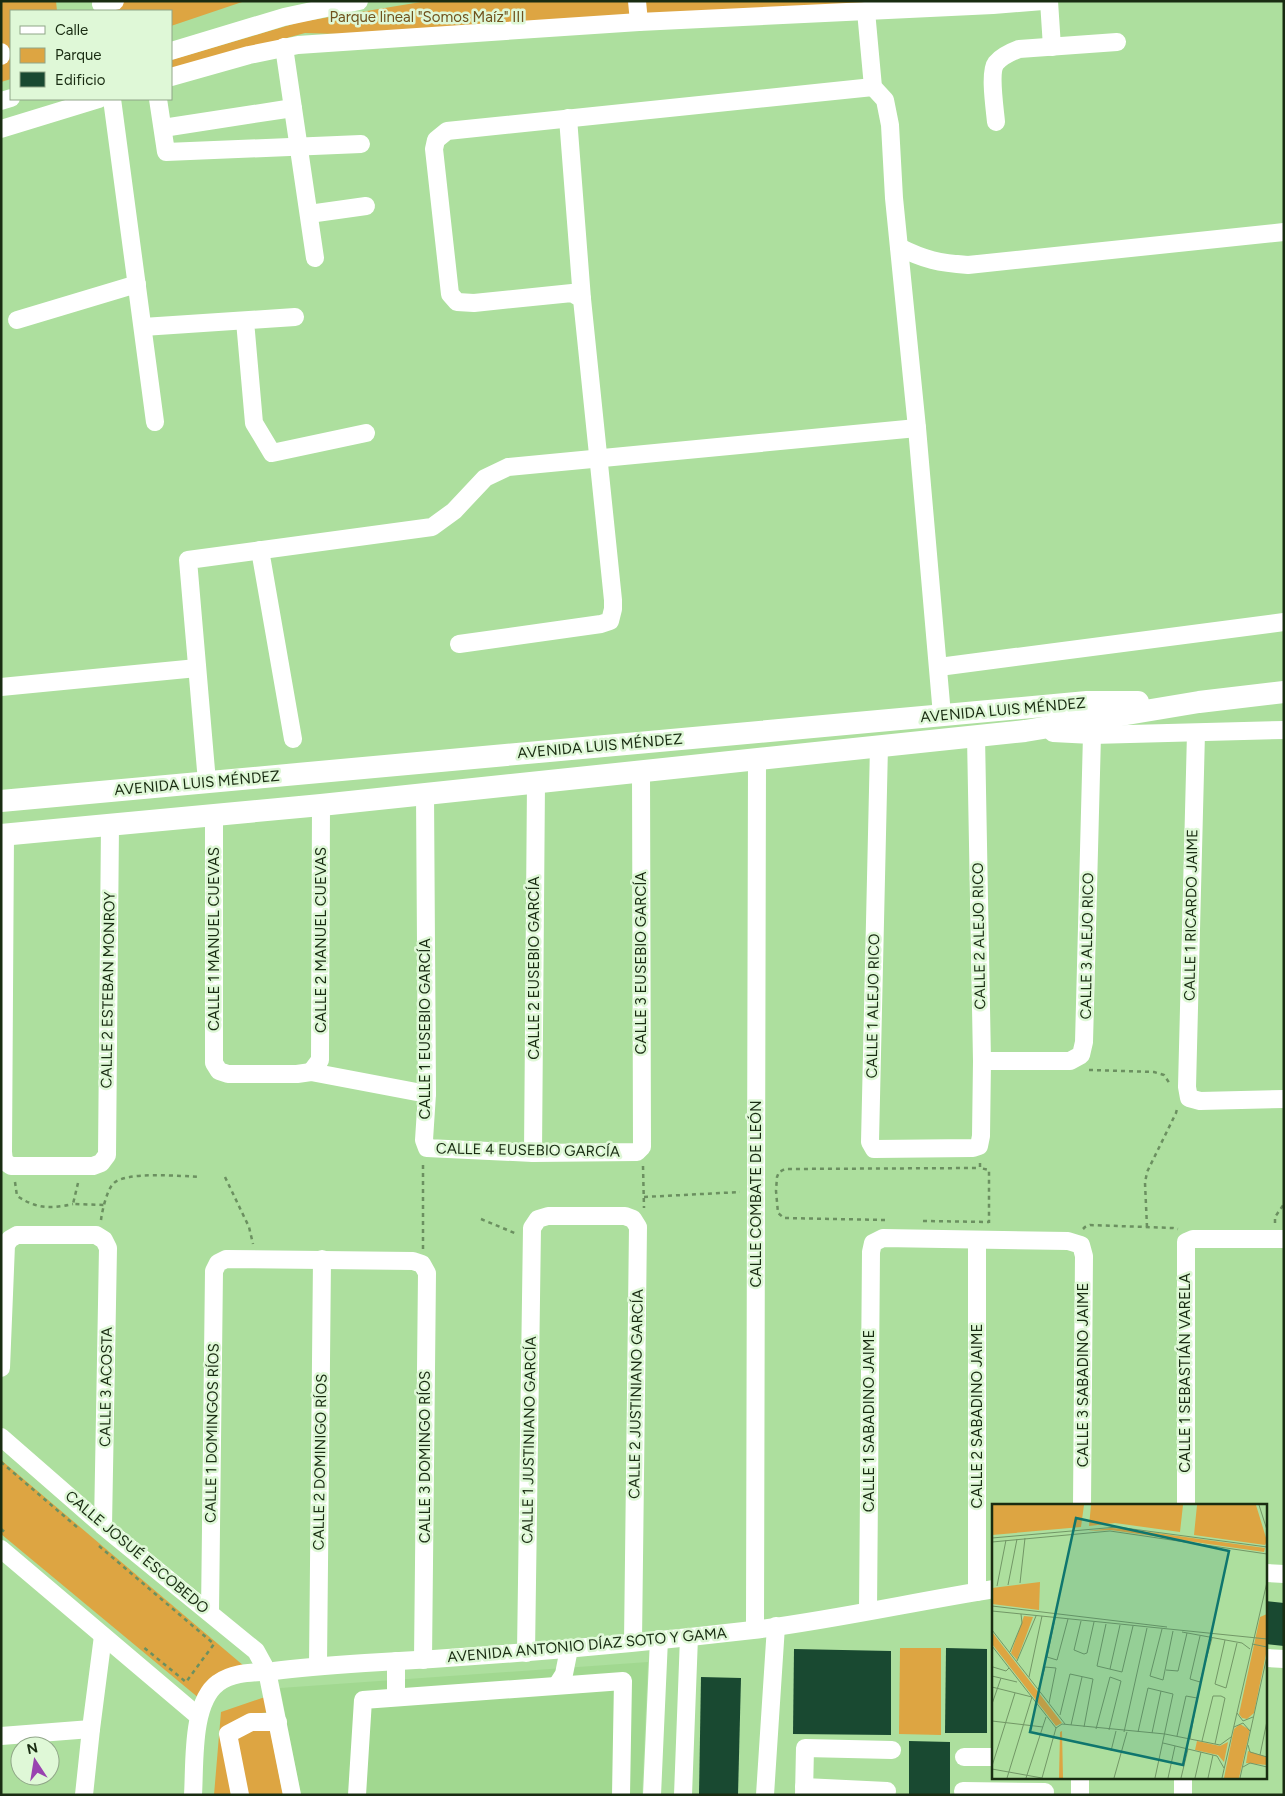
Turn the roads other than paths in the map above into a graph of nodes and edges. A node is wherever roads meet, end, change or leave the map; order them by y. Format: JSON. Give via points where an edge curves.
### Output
{"nodes":[{"id":1,"x":359,"y":1,"type":"edge"},
{"id":2,"x":637,"y":1,"type":"edge"},
{"id":3,"x":1043,"y":1,"type":"edge"},
{"id":4,"x":1049,"y":1,"type":"edge"},
{"id":5,"x":993,"y":3,"type":"edge"},
{"id":6,"x":866,"y":11,"type":"junction"},
{"id":7,"x":639,"y":22,"type":"junction"},
{"id":8,"x":1116,"y":42,"type":"dead end"},
{"id":9,"x":1052,"y":46,"type":"junction"},
{"id":10,"x":284,"y":47,"type":"junction"},
{"id":11,"x":172,"y":50,"type":"edge"},
{"id":12,"x":172,"y":77,"type":"edge"},
{"id":13,"x":873,"y":87,"type":"junction"},
{"id":14,"x":92,"y":100,"type":"edge"},
{"id":15,"x":112,"y":100,"type":"edge"},
{"id":16,"x":158,"y":100,"type":"edge"},
{"id":17,"x":79,"y":102,"type":"edge"},
{"id":18,"x":293,"y":108,"type":"junction"},
{"id":19,"x":568,"y":118,"type":"junction"},
{"id":20,"x":996,"y":122,"type":"dead end"},
{"id":21,"x":163,"y":128,"type":"junction"},
{"id":22,"x":1,"y":129,"type":"edge"},
{"id":23,"x":361,"y":144,"type":"dead end"},
{"id":24,"x":298,"y":146,"type":"junction"},
{"id":25,"x":366,"y":206,"type":"dead end"},
{"id":26,"x":308,"y":214,"type":"junction"},
{"id":27,"x":1284,"y":232,"type":"edge"},
{"id":28,"x":899,"y":247,"type":"junction"},
{"id":29,"x":315,"y":258,"type":"dead end"},
{"id":30,"x":137,"y":284,"type":"junction"},
{"id":31,"x":582,"y":299,"type":"junction"},
{"id":32,"x":295,"y":317,"type":"dead end"},
{"id":33,"x":18,"y":320,"type":"dead end"},
{"id":34,"x":245,"y":321,"type":"junction"},
{"id":35,"x":143,"y":328,"type":"junction"},
{"id":36,"x":155,"y":422,"type":"dead end"},
{"id":37,"x":917,"y":428,"type":"junction"},
{"id":38,"x":366,"y":433,"type":"dead end"},
{"id":39,"x":598,"y":458,"type":"junction"},
{"id":40,"x":260,"y":550,"type":"junction"},
{"id":41,"x":1284,"y":622,"type":"edge"},
{"id":42,"x":459,"y":644,"type":"dead end"},
{"id":43,"x":939,"y":667,"type":"junction"},
{"id":44,"x":197,"y":668,"type":"junction"},
{"id":45,"x":1,"y":687,"type":"edge"},
{"id":46,"x":1284,"y":692,"type":"edge"},
{"id":47,"x":1199,"y":702,"type":"junction"},
{"id":48,"x":942,"y":715,"type":"junction"},
{"id":49,"x":1284,"y":730,"type":"edge"},
{"id":50,"x":1025,"y":731,"type":"junction"},
{"id":51,"x":1196,"y":733,"type":"junction"},
{"id":52,"x":1092,"y":735,"type":"junction"},
{"id":53,"x":976,"y":736,"type":"junction"},
{"id":54,"x":293,"y":739,"type":"dead end"},
{"id":55,"x":878,"y":746,"type":"junction"},
{"id":56,"x":757,"y":759,"type":"junction"},
{"id":57,"x":641,"y":771,"type":"junction"},
{"id":58,"x":206,"y":782,"type":"junction"},
{"id":59,"x":536,"y":782,"type":"junction"},
{"id":60,"x":426,"y":794,"type":"junction"},
{"id":61,"x":1,"y":801,"type":"edge"},
{"id":62,"x":321,"y":805,"type":"junction"},
{"id":63,"x":214,"y":814,"type":"junction"},
{"id":64,"x":110,"y":825,"type":"junction"},
{"id":65,"x":3,"y":835,"type":"edge"},
{"id":66,"x":982,"y":1061,"type":"junction"},
{"id":67,"x":311,"y":1072,"type":"junction"},
{"id":68,"x":426,"y":1094,"type":"junction"},
{"id":69,"x":1284,"y":1100,"type":"edge"},
{"id":70,"x":980,"y":1136,"type":"joint"},
{"id":71,"x":424,"y":1140,"type":"joint"},
{"id":72,"x":639,"y":1149,"type":"joint"},
{"id":73,"x":533,"y":1153,"type":"junction"},
{"id":74,"x":638,"y":1227,"type":"joint"},
{"id":75,"x":1279,"y":1239,"type":"edge"},
{"id":76,"x":983,"y":1240,"type":"junction"},
{"id":77,"x":322,"y":1259,"type":"junction"},
{"id":78,"x":1,"y":1368,"type":"edge"},
{"id":79,"x":1,"y":1437,"type":"edge"},
{"id":80,"x":1082,"y":1504,"type":"edge"},
{"id":81,"x":1186,"y":1504,"type":"edge"},
{"id":82,"x":103,"y":1526,"type":"junction"},
{"id":83,"x":1,"y":1549,"type":"edge"},
{"id":84,"x":1268,"y":1574,"type":"edge"},
{"id":85,"x":1284,"y":1574,"type":"edge"},
{"id":86,"x":985,"y":1591,"type":"edge"},
{"id":87,"x":868,"y":1611,"type":"junction"},
{"id":88,"x":210,"y":1613,"type":"junction"},
{"id":89,"x":776,"y":1626,"type":"junction"},
{"id":90,"x":755,"y":1629,"type":"junction"},
{"id":91,"x":103,"y":1636,"type":"junction"},
{"id":92,"x":689,"y":1637,"type":"junction"},
{"id":93,"x":659,"y":1639,"type":"junction"},
{"id":94,"x":633,"y":1642,"type":"junction"},
{"id":95,"x":569,"y":1649,"type":"junction"},
{"id":96,"x":526,"y":1653,"type":"junction"},
{"id":97,"x":1268,"y":1658,"type":"edge"},
{"id":98,"x":1284,"y":1658,"type":"edge"},
{"id":99,"x":423,"y":1660,"type":"junction"},
{"id":100,"x":396,"y":1662,"type":"junction"},
{"id":101,"x":318,"y":1666,"type":"junction"},
{"id":102,"x":267,"y":1672,"type":"junction"},
{"id":103,"x":557,"y":1685,"type":"junction"},
{"id":104,"x":396,"y":1697,"type":"junction"},
{"id":105,"x":198,"y":1716,"type":"junction"},
{"id":106,"x":278,"y":1722,"type":"junction"},
{"id":107,"x":91,"y":1730,"type":"junction"},
{"id":108,"x":1,"y":1736,"type":"edge"},
{"id":109,"x":892,"y":1750,"type":"dead end"},
{"id":110,"x":964,"y":1757,"type":"dead end"},
{"id":111,"x":992,"y":1758,"type":"edge"},
{"id":112,"x":1080,"y":1778,"type":"edge"},
{"id":113,"x":1183,"y":1778,"type":"edge"},
{"id":114,"x":1045,"y":1788,"type":"edge"},
{"id":115,"x":804,"y":1791,"type":"edge"},
{"id":116,"x":887,"y":1791,"type":"dead end"},
{"id":117,"x":963,"y":1791,"type":"dead end"},
{"id":118,"x":84,"y":1795,"type":"edge"},
{"id":119,"x":193,"y":1795,"type":"edge"},
{"id":120,"x":240,"y":1795,"type":"edge"},
{"id":121,"x":292,"y":1795,"type":"edge"},
{"id":122,"x":357,"y":1795,"type":"edge"},
{"id":123,"x":621,"y":1795,"type":"edge"},
{"id":124,"x":652,"y":1795,"type":"edge"},
{"id":125,"x":683,"y":1795,"type":"edge"},
{"id":126,"x":765,"y":1795,"type":"edge"},
{"id":127,"x":1080,"y":1795,"type":"edge"},
{"id":128,"x":1183,"y":1795,"type":"edge"}],
"edges":[{"from":1,"to":11,"type":"street","via":[[284,17]]},
{"from":2,"to":7,"type":"street"},
{"from":3,"to":5,"type":"street"},
{"from":4,"to":9,"type":"street"},
{"from":5,"to":6,"type":"street"},
{"from":6,"to":7,"type":"street"},
{"from":6,"to":13,"type":"street"},
{"from":7,"to":10,"type":"street"},
{"from":8,"to":9,"type":"street"},
{"from":9,"to":20,"type":"street","via":[[1020,49],[995,64]]},
{"from":10,"to":12,"type":"street"},
{"from":10,"to":18,"type":"street"},
{"from":13,"to":19,"type":"street"},
{"from":13,"to":28,"type":"street","via":[[885,100],[890,125]]},
{"from":14,"to":17,"type":"street"},
{"from":15,"to":30,"type":"street"},
{"from":16,"to":21,"type":"street"},
{"from":17,"to":22,"type":"street"},
{"from":18,"to":21,"type":"street"},
{"from":18,"to":24,"type":"street"},
{"from":19,"to":31,"type":"street"},
{"from":19,"to":31,"type":"street","via":[[447,131],[436,140],[434,149],[450,294],[457,302],[572,293]]},
{"from":21,"to":24,"type":"street","via":[[166,152]]},
{"from":23,"to":24,"type":"street"},
{"from":24,"to":26,"type":"street"},
{"from":25,"to":26,"type":"street"},
{"from":26,"to":29,"type":"street"},
{"from":27,"to":28,"type":"street","via":[[968,265],[939,263]]},
{"from":28,"to":37,"type":"street"},
{"from":30,"to":33,"type":"street"},
{"from":30,"to":35,"type":"street"},
{"from":31,"to":39,"type":"street"},
{"from":32,"to":34,"type":"street"},
{"from":34,"to":35,"type":"street"},
{"from":34,"to":38,"type":"street","via":[[254,422],[272,453]]},
{"from":35,"to":36,"type":"street"},
{"from":37,"to":39,"type":"street"},
{"from":37,"to":43,"type":"street"},
{"from":39,"to":40,"type":"street","via":[[508,467],[485,478],[454,511],[432,527]]},
{"from":39,"to":42,"type":"street","via":[[614,610],[610,621]]},
{"from":40,"to":44,"type":"street","via":[[188,560]]},
{"from":40,"to":54,"type":"street"},
{"from":41,"to":43,"type":"street"},
{"from":43,"to":48,"type":"street"},
{"from":44,"to":45,"type":"street"},
{"from":44,"to":58,"type":"street"},
{"from":46,"to":47,"type":"main road","name":"AVENIDA LUIS MÉNDEZ"},
{"from":47,"to":48,"type":"main road","name":"AVENIDA LUIS MÉNDEZ","via":[[1087,702]]},
{"from":47,"to":50,"type":"main road","name":"AVENIDA LUIS MÉNDEZ"},
{"from":48,"to":58,"type":"main road","name":"AVENIDA LUIS MÉNDEZ"},
{"from":49,"to":51,"type":"street","name":"AVENIDA LUIS MÉNDEZ"},
{"from":50,"to":52,"type":"street","name":"AVENIDA LUIS MÉNDEZ"},
{"from":50,"to":53,"type":"main road","name":"AVENIDA LUIS MÉNDEZ"},
{"from":51,"to":52,"type":"street","name":"AVENIDA LUIS MÉNDEZ"},
{"from":51,"to":69,"type":"street","name":"CALLE 1 RICARDO JAIME","via":[[1189,1098],[1200,1101]]},
{"from":52,"to":66,"type":"street","name":"CALLE 3 ALEJO RICO","via":[[1084,1042],[1081,1055],[1070,1061]]},
{"from":53,"to":55,"type":"main road","name":"AVENIDA LUIS MÉNDEZ"},
{"from":53,"to":66,"type":"street","name":"CALLE 2 ALEJO RICO"},
{"from":55,"to":56,"type":"main road","name":"AVENIDA LUIS MÉNDEZ"},
{"from":55,"to":70,"type":"street","name":"CALLE 1 ALEJO RICO","via":[[870,1142],[874,1149],[973,1148],[978,1146]]},
{"from":56,"to":57,"type":"main road","name":"AVENIDA LUIS MÉNDEZ"},
{"from":56,"to":90,"type":"street","name":"CALLE COMBATE DE LEÓN"},
{"from":57,"to":59,"type":"main road","name":"AVENIDA LUIS MÉNDEZ"},
{"from":57,"to":72,"type":"street","name":"CALLE 3 EUSEBIO GARCÍA"},
{"from":58,"to":61,"type":"main road","name":"AVENIDA LUIS MÉNDEZ"},
{"from":59,"to":60,"type":"main road","name":"AVENIDA LUIS MÉNDEZ"},
{"from":59,"to":73,"type":"street","name":"CALLE 2 EUSEBIO GARCÍA"},
{"from":60,"to":62,"type":"main road","name":"AVENIDA LUIS MÉNDEZ"},
{"from":60,"to":68,"type":"street","name":"CALLE 1 EUSEBIO GARCÍA"},
{"from":62,"to":63,"type":"main road","name":"AVENIDA LUIS MÉNDEZ"},
{"from":62,"to":67,"type":"street","name":"CALLE 2 MANUEL CUEVAS","via":[[320,1060]]},
{"from":63,"to":64,"type":"main road","name":"AVENIDA LUIS MÉNDEZ"},
{"from":63,"to":67,"type":"street","name":"CALLE 1 MANUEL CUEVAS","via":[[214,1063],[219,1071],[228,1074]]},
{"from":64,"to":65,"type":"main road","name":"AVENIDA LUIS MÉNDEZ"},
{"from":64,"to":65,"type":"street","name":"CALLE 2 ESTEBAN MONROY","via":[[107,1155],[102,1163],[92,1166],[11,1166],[4,1162]]},
{"from":66,"to":70,"type":"street","name":"CALLE 2 ALEJO RICO"},
{"from":67,"to":68,"type":"street"},
{"from":68,"to":71,"type":"street","name":"CALLE 1 EUSEBIO GARCÍA"},
{"from":71,"to":73,"type":"street","name":"CALLE 4 EUSEBIO GARCÍA","via":[[427,1148]]},
{"from":72,"to":73,"type":"street","name":"CALLE 4 EUSEBIO GARCÍA"},
{"from":74,"to":94,"type":"street","name":"CALLE 2 JUSTINIANO GARCÍA"},
{"from":74,"to":96,"type":"street","name":"CALLE 1 JUSTINIANO GARCÍA","via":[[633,1219],[625,1216],[548,1216],[538,1219],[532,1234]]},
{"from":75,"to":81,"type":"street","name":"CALLE 1 SEBASTIÁN VARELA","via":[[1193,1239],[1186,1242]]},
{"from":76,"to":80,"type":"street","name":"CALLE 3 SABADINO JAIME","via":[[1068,1241],[1081,1245],[1084,1256]]},
{"from":76,"to":86,"type":"street","name":"CALLE 2 SABADINO JAIME"},
{"from":76,"to":87,"type":"street","name":"CALLE 1 SABADINO JAIME","via":[[883,1238],[873,1242],[870,1252]]},
{"from":77,"to":88,"type":"street","name":"CALLE 1 DOMINGOS RÍOS","via":[[226,1259],[218,1262],[214,1271]]},
{"from":77,"to":99,"type":"street","name":"CALLE 3 DOMINGO RÍOS","via":[[418,1262],[427,1273]]},
{"from":77,"to":101,"type":"street","name":"CALLE 2 DOMINIGO RÍOS"},
{"from":78,"to":82,"type":"street","name":"CALLE 3 ACOSTA","via":[[6,1245],[10,1239],[17,1235],[96,1235],[104,1242]]},
{"from":79,"to":82,"type":"street","name":"CALLE JOSUÉ ESCOBEDO"},
{"from":82,"to":88,"type":"street","name":"CALLE JOSUÉ ESCOBEDO"},
{"from":83,"to":91,"type":"street"},
{"from":84,"to":85,"type":"street"},
{"from":86,"to":87,"type":"street","name":"AVENIDA ANTONIO DÍAZ SOTO Y GAMA"},
{"from":87,"to":89,"type":"street","name":"AVENIDA ANTONIO DÍAZ SOTO Y GAMA"},
{"from":88,"to":102,"type":"street","name":"CALLE JOSUÉ ESCOBEDO","via":[[256,1651]]},
{"from":89,"to":90,"type":"street","name":"AVENIDA ANTONIO DÍAZ SOTO Y GAMA"},
{"from":89,"to":126,"type":"street"},
{"from":90,"to":92,"type":"street","name":"AVENIDA ANTONIO DÍAZ SOTO Y GAMA"},
{"from":91,"to":105,"type":"street"},
{"from":91,"to":107,"type":"street"},
{"from":92,"to":93,"type":"street","name":"AVENIDA ANTONIO DÍAZ SOTO Y GAMA"},
{"from":92,"to":125,"type":"street"},
{"from":93,"to":94,"type":"street","name":"AVENIDA ANTONIO DÍAZ SOTO Y GAMA"},
{"from":93,"to":124,"type":"street"},
{"from":94,"to":95,"type":"street","name":"AVENIDA ANTONIO DÍAZ SOTO Y GAMA"},
{"from":95,"to":96,"type":"street","name":"AVENIDA ANTONIO DÍAZ SOTO Y GAMA"},
{"from":95,"to":103,"type":"street","via":[[564,1674]]},
{"from":96,"to":99,"type":"street","name":"AVENIDA ANTONIO DÍAZ SOTO Y GAMA"},
{"from":97,"to":98,"type":"street"},
{"from":99,"to":100,"type":"street","name":"AVENIDA ANTONIO DÍAZ SOTO Y GAMA"},
{"from":100,"to":101,"type":"street","name":"AVENIDA ANTONIO DÍAZ SOTO Y GAMA"},
{"from":100,"to":104,"type":"street"},
{"from":101,"to":102,"type":"street","name":"AVENIDA ANTONIO DÍAZ SOTO Y GAMA"},
{"from":102,"to":105,"type":"street","name":"AVENIDA ANTONIO DÍAZ SOTO Y GAMA","via":[[240,1673],[216,1685]]},
{"from":102,"to":106,"type":"street","name":"CALLE JOSUÉ ESCOBEDO"},
{"from":103,"to":104,"type":"street"},
{"from":103,"to":123,"type":"street","via":[[623,1681]]},
{"from":104,"to":122,"type":"street","via":[[363,1700]]},
{"from":105,"to":119,"type":"street"},
{"from":106,"to":120,"type":"street","via":[[251,1722],[228,1734]]},
{"from":106,"to":121,"type":"street","name":"CALLE JOSUÉ ESCOBEDO"},
{"from":107,"to":108,"type":"street"},
{"from":107,"to":118,"type":"street"},
{"from":109,"to":115,"type":"street","via":[[805,1748]]},
{"from":110,"to":111,"type":"street"},
{"from":112,"to":127,"type":"street"},
{"from":113,"to":128,"type":"street"},
{"from":114,"to":117,"type":"street"},
{"from":115,"to":116,"type":"street"}]}
